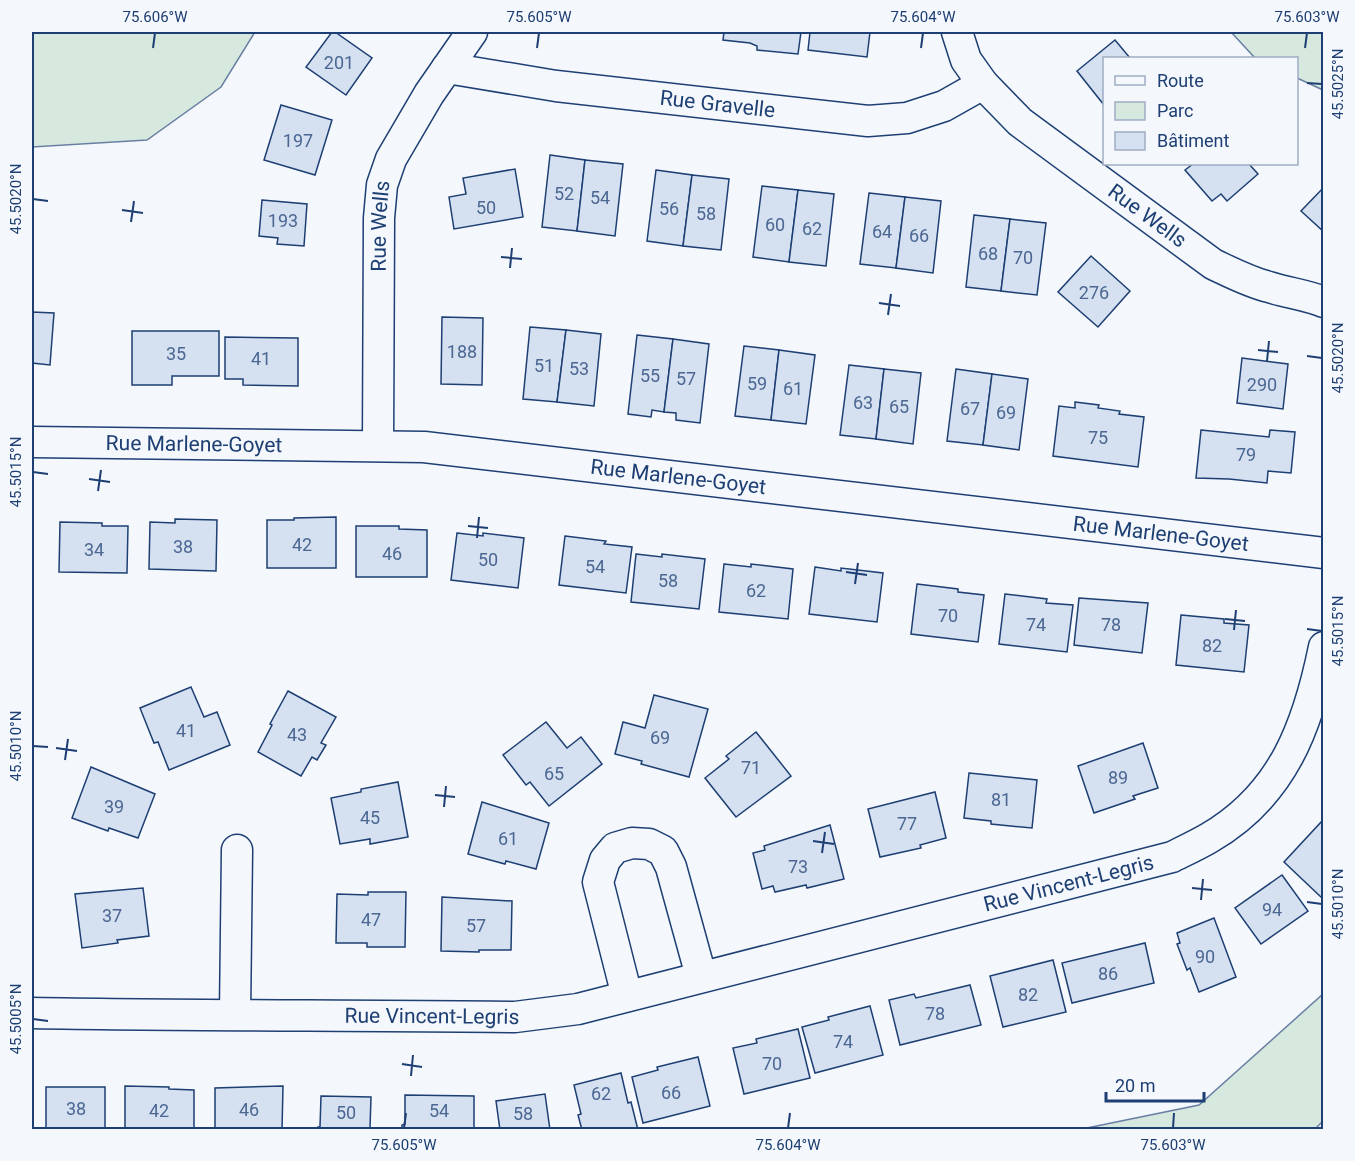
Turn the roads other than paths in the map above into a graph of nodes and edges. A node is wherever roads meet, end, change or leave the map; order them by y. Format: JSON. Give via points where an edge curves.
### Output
{"nodes":[{"id":1,"x":472,"y":32,"type":"edge"},
{"id":2,"x":957,"y":32,"type":"edge"},
{"id":3,"x":447,"y":68,"type":"junction"},
{"id":4,"x":983,"y":84,"type":"junction"},
{"id":5,"x":1323,"y":302,"type":"edge"},
{"id":6,"x":32,"y":442,"type":"edge"},
{"id":7,"x":378,"y":446,"type":"junction"},
{"id":8,"x":1323,"y":553,"type":"edge"},
{"id":9,"x":1323,"y":646,"type":"edge"},
{"id":10,"x":237,"y":850,"type":"dead end"},
{"id":11,"x":701,"y":976,"type":"junction"},
{"id":12,"x":627,"y":996,"type":"junction"},
{"id":13,"x":32,"y":1012,"type":"edge"},
{"id":14,"x":235,"y":1014,"type":"junction"}],
"edges":[{"from":1,"to":3,"type":"street","name":"Rue Wells"},
{"from":2,"to":4,"type":"street","name":"Rue Wells","via":[[966,60]]},
{"from":3,"to":4,"type":"street","name":"Rue Gravelle","via":[[556,86],[868,120],[907,118],[944,106]]},
{"from":3,"to":7,"type":"street","name":"Rue Wells","via":[[404,134],[382,185]]},
{"from":4,"to":5,"type":"street","name":"Rue Wells","via":[[1020,122],[1213,264],[1241,278]]},
{"from":6,"to":7,"type":"street","name":"Rue Marlene-Goyet"},
{"from":7,"to":8,"type":"street","name":"Rue Marlene-Goyet","via":[[436,449]]},
{"from":9,"to":11,"type":"street","name":"Rue Vincent-Legris","via":[[1305,722],[1290,756],[1268,788],[1243,814],[1210,838],[1172,857]]},
{"from":10,"to":14,"type":"street"},
{"from":11,"to":12,"type":"street","name":"Rue Vincent-Legris"},
{"from":11,"to":12,"type":"street","via":[[672,867],[663,851],[649,844],[632,843],[615,848],[605,860],[598,882]]},
{"from":12,"to":14,"type":"street","name":"Rue Vincent-Legris","via":[[578,1009],[515,1017]]},
{"from":13,"to":14,"type":"street","name":"Rue Vincent-Legris"}]}
